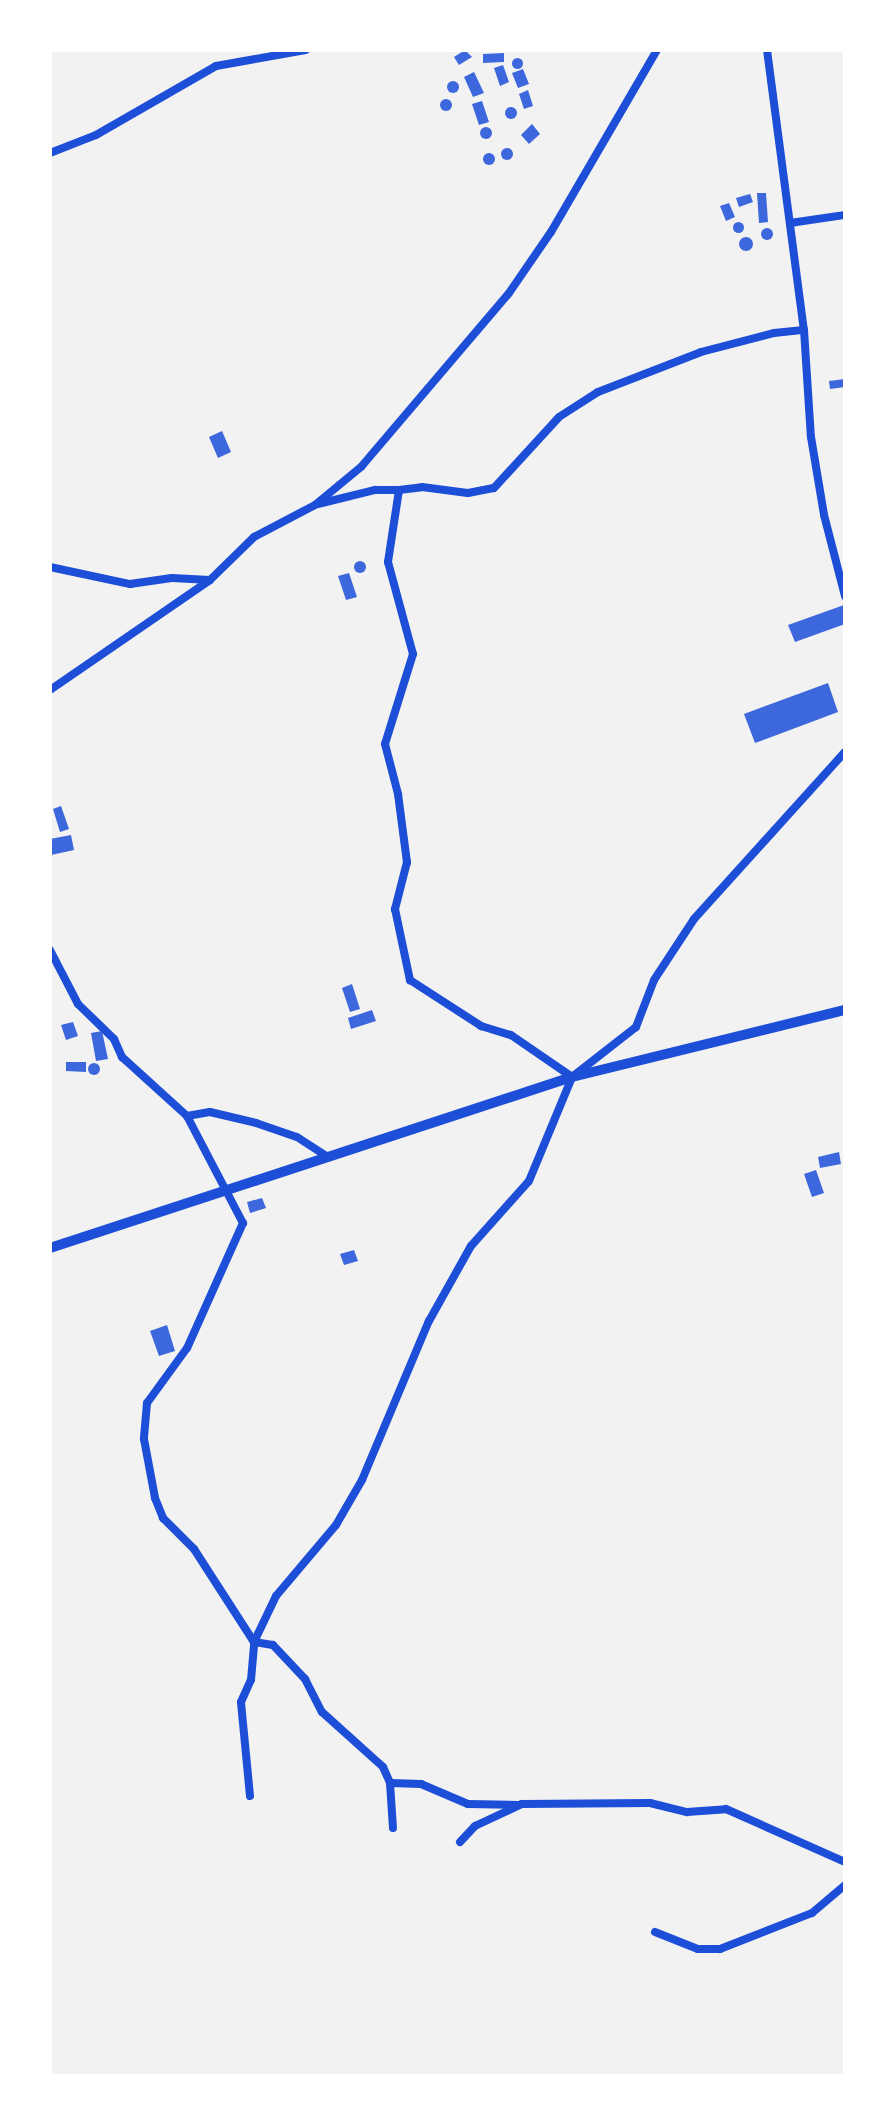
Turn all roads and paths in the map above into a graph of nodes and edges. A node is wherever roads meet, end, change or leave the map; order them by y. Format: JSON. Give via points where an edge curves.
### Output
{"nodes":[{"id":1,"x":306,"y":50,"type":"edge"},
{"id":2,"x":657,"y":50,"type":"edge"},
{"id":3,"x":767,"y":50,"type":"edge"},
{"id":4,"x":50,"y":153,"type":"edge"},
{"id":5,"x":845,"y":215,"type":"edge"},
{"id":6,"x":790,"y":222,"type":"junction"},
{"id":7,"x":804,"y":330,"type":"junction"},
{"id":8,"x":400,"y":490,"type":"junction"},
{"id":9,"x":315,"y":505,"type":"junction"},
{"id":10,"x":50,"y":566,"type":"edge"},
{"id":11,"x":210,"y":580,"type":"junction"},
{"id":12,"x":845,"y":596,"type":"edge"},
{"id":13,"x":50,"y":690,"type":"edge"},
{"id":14,"x":845,"y":752,"type":"edge"},
{"id":15,"x":50,"y":950,"type":"edge"},
{"id":16,"x":845,"y":1010,"type":"edge"},
{"id":17,"x":572,"y":1077,"type":"junction"},
{"id":18,"x":187,"y":1116,"type":"junction"},
{"id":19,"x":328,"y":1157,"type":"junction"},
{"id":20,"x":230,"y":1190,"type":"junction"},
{"id":21,"x":50,"y":1248,"type":"edge"},
{"id":22,"x":254,"y":1642,"type":"junction"},
{"id":23,"x":390,"y":1783,"type":"junction"},
{"id":24,"x":250,"y":1796,"type":"dead end"},
{"id":25,"x":522,"y":1804,"type":"junction"},
{"id":26,"x":392,"y":1828,"type":"dead end"},
{"id":27,"x":460,"y":1842,"type":"dead end"},
{"id":28,"x":845,"y":1862,"type":"edge"},
{"id":29,"x":845,"y":1886,"type":"edge"},
{"id":30,"x":655,"y":1932,"type":"dead end"}],
"edges":[{"from":1,"to":4,"type":"street","via":[[216,66],[96,136]]},
{"from":2,"to":9,"type":"street","via":[[509,293],[361,468]]},
{"from":3,"to":6,"type":"street"},
{"from":5,"to":6,"type":"street"},
{"from":6,"to":7,"type":"street"},
{"from":7,"to":8,"type":"street","via":[[701,352],[616,382],[560,417],[494,488]]},
{"from":7,"to":12,"type":"street","via":[[814,457]]},
{"from":8,"to":9,"type":"street"},
{"from":8,"to":17,"type":"street","via":[[388,562],[413,654],[385,744],[407,862],[395,909],[404,966],[410,980],[442,1003],[512,1035]]},
{"from":9,"to":11,"type":"street","via":[[254,537]]},
{"from":10,"to":11,"type":"street","via":[[130,584]]},
{"from":11,"to":13,"type":"street"},
{"from":14,"to":17,"type":"street","via":[[694,919],[654,980],[636,1027]]},
{"from":15,"to":18,"type":"street","via":[[78,1004],[114,1038],[122,1057]]},
{"from":16,"to":17,"type":"street"},
{"from":17,"to":19,"type":"street"},
{"from":17,"to":22,"type":"street","via":[[530,1181],[471,1246],[430,1321],[362,1480],[336,1525],[276,1596]]},
{"from":18,"to":19,"type":"street","via":[[210,1112],[256,1123]]},
{"from":18,"to":20,"type":"street"},
{"from":19,"to":20,"type":"street"},
{"from":20,"to":21,"type":"street"},
{"from":20,"to":22,"type":"street","via":[[243,1223],[187,1348],[147,1403],[144,1440],[163,1518],[194,1549]]},
{"from":22,"to":23,"type":"street","via":[[273,1645],[305,1679],[322,1712],[368,1752]]},
{"from":22,"to":24,"type":"street","via":[[241,1702]]},
{"from":23,"to":25,"type":"street","via":[[421,1784],[468,1804]]},
{"from":23,"to":26,"type":"street"},
{"from":25,"to":27,"type":"street","via":[[474,1826]]},
{"from":25,"to":28,"type":"street","via":[[726,1808]]},
{"from":29,"to":30,"type":"street","via":[[812,1913],[720,1949],[698,1949]]}]}
